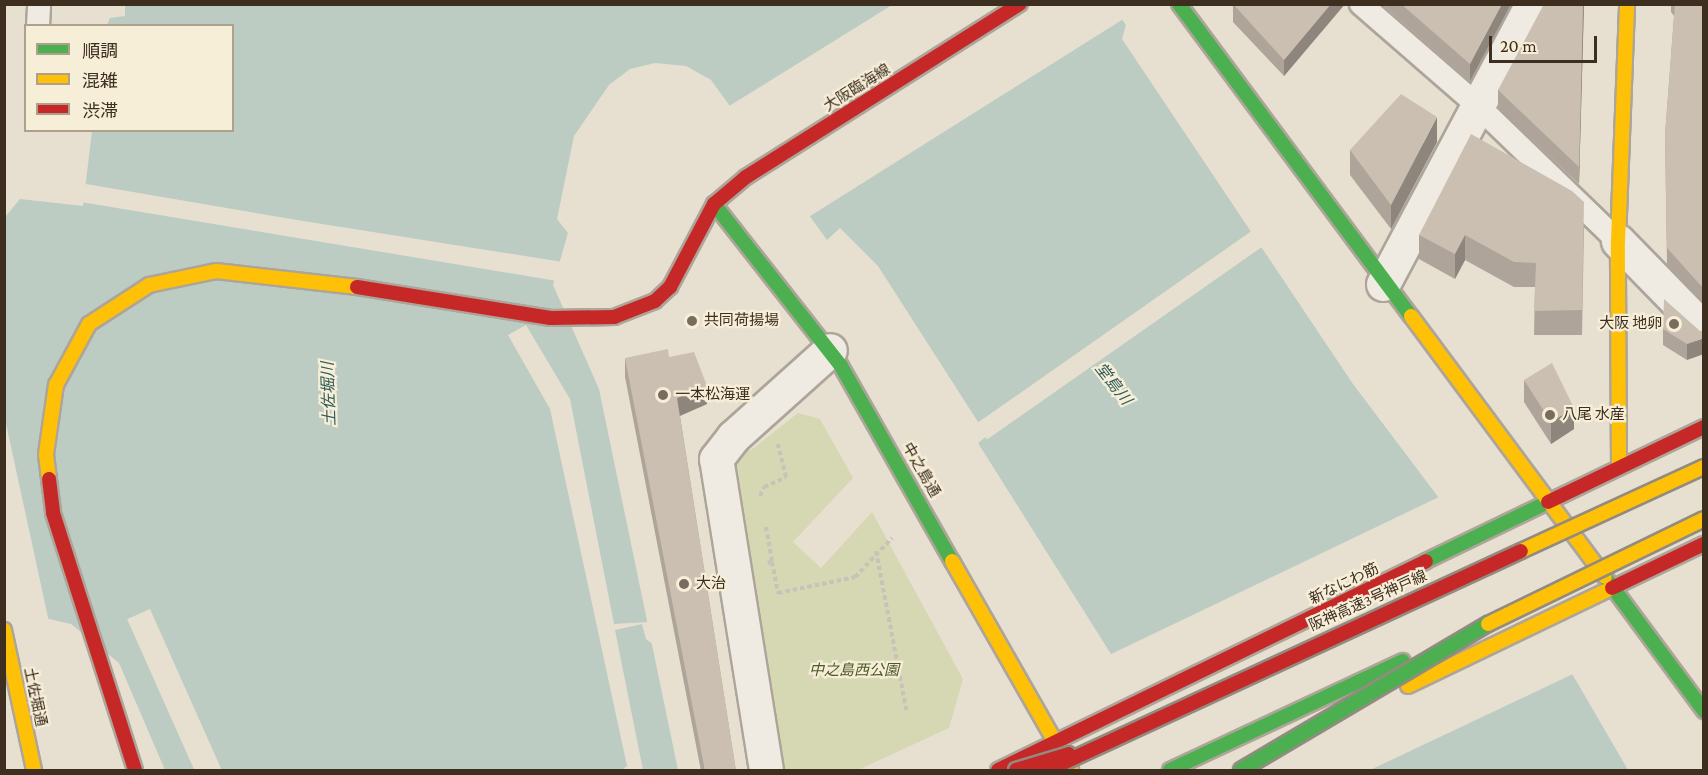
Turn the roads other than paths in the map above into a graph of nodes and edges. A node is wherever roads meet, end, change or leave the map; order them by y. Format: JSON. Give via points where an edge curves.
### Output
{"nodes":[{"id":1,"x":39,"y":4,"type":"edge"},
{"id":2,"x":1020,"y":4,"type":"edge"},
{"id":3,"x":1179,"y":4,"type":"edge"},
{"id":4,"x":1361,"y":4,"type":"edge"},
{"id":5,"x":1532,"y":4,"type":"edge"},
{"id":6,"x":1627,"y":4,"type":"edge"},
{"id":7,"x":38,"y":24,"type":"edge"},
{"id":8,"x":1477,"y":105,"type":"junction"},
{"id":9,"x":714,"y":204,"type":"junction"},
{"id":10,"x":1618,"y":241,"type":"junction"},
{"id":11,"x":1383,"y":284,"type":"junction"},
{"id":12,"x":1703,"y":328,"type":"edge"},
{"id":13,"x":830,"y":350,"type":"junction"},
{"id":14,"x":1704,"y":427,"type":"edge"},
{"id":15,"x":1619,"y":464,"type":"junction"},
{"id":16,"x":1704,"y":467,"type":"edge"},
{"id":17,"x":1548,"y":502,"type":"junction"},
{"id":18,"x":1704,"y":519,"type":"edge"},
{"id":19,"x":1704,"y":544,"type":"edge"},
{"id":20,"x":1612,"y":588,"type":"junction"},
{"id":21,"x":1511,"y":611,"type":"junction"},
{"id":22,"x":4,"y":630,"type":"edge"},
{"id":23,"x":1704,"y":711,"type":"edge"},
{"id":24,"x":1056,"y":742,"type":"junction"},
{"id":25,"x":1094,"y":747,"type":"junction"},
{"id":26,"x":34,"y":771,"type":"edge"},
{"id":27,"x":135,"y":771,"type":"edge"},
{"id":28,"x":766,"y":771,"type":"edge"},
{"id":29,"x":998,"y":771,"type":"edge"},
{"id":30,"x":1016,"y":771,"type":"edge"},
{"id":31,"x":1048,"y":771,"type":"edge"},
{"id":32,"x":1071,"y":771,"type":"edge"},
{"id":33,"x":1170,"y":771,"type":"edge"},
{"id":34,"x":1234,"y":771,"type":"edge"},
{"id":35,"x":1241,"y":771,"type":"edge"}],
"edges":[{"from":1,"to":7,"type":"lane"},
{"from":2,"to":9,"type":"main road","name":"大阪臨海線","via":[[746,177]]},
{"from":3,"to":11,"type":"main road","via":[[1304,169]]},
{"from":4,"to":8,"type":"lane"},
{"from":5,"to":8,"type":"street"},
{"from":6,"to":10,"type":"main road"},
{"from":8,"to":10,"type":"lane"},
{"from":8,"to":11,"type":"street"},
{"from":9,"to":13,"type":"main road","name":"中之島通"},
{"from":9,"to":27,"type":"main road","via":[[670,287],[655,301],[588,321],[216,271],[148,285],[88,324],[56,385],[46,454],[53,513]]},
{"from":10,"to":12,"type":"street"},
{"from":10,"to":15,"type":"main road"},
{"from":11,"to":17,"type":"main road"},
{"from":13,"to":24,"type":"main road","name":"中之島通"},
{"from":13,"to":28,"type":"street","via":[[732,436],[716,459]]},
{"from":14,"to":15,"type":"main road","name":"新なにわ筋"},
{"from":15,"to":17,"type":"main road","name":"新なにわ筋"},
{"from":16,"to":25,"type":"main road","name":"阪神高速3号神戸線","bridge":true},
{"from":17,"to":20,"type":"main road"},
{"from":17,"to":24,"type":"main road","name":"新なにわ筋"},
{"from":18,"to":21,"type":"main road","bridge":true},
{"from":19,"to":20,"type":"main road"},
{"from":20,"to":23,"type":"main road"},
{"from":20,"to":34,"type":"main road","bridge":true},
{"from":21,"to":33,"type":"main road","bridge":true},
{"from":21,"to":35,"type":"main road","bridge":true},
{"from":22,"to":26,"type":"main road","name":"土佐堀通"},
{"from":24,"to":29,"type":"main road","name":"新なにわ筋"},
{"from":24,"to":32,"type":"main road","name":"中之島通"},
{"from":25,"to":30,"type":"main road","bridge":true},
{"from":25,"to":31,"type":"main road","name":"阪神高速3号神戸線","bridge":true}]}
